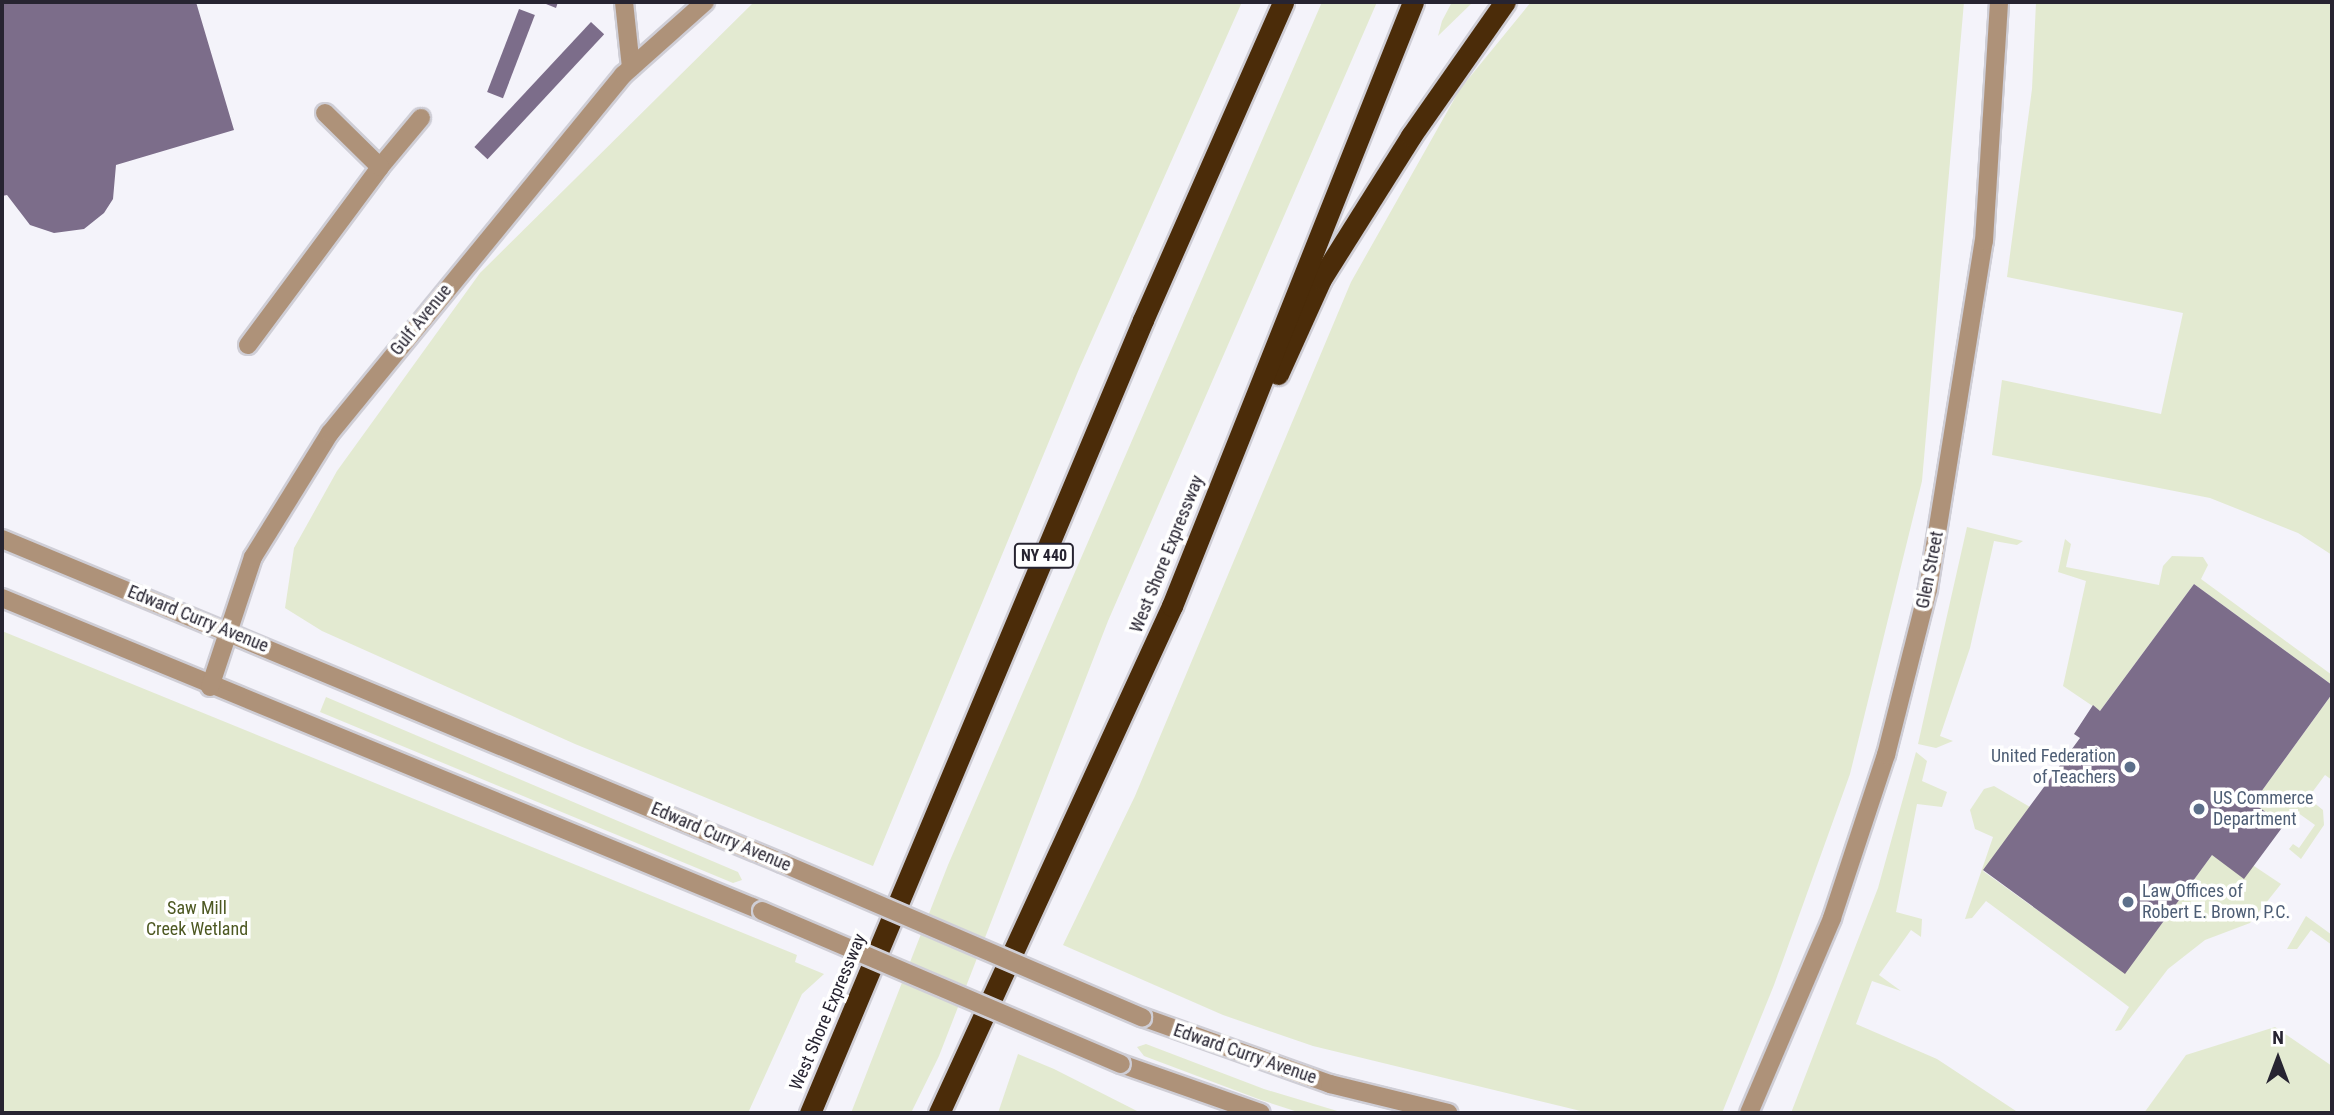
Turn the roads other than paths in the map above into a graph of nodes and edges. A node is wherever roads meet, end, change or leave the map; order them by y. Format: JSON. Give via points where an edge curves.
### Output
{"nodes":[{"id":1,"x":624,"y":2,"type":"edge"},
{"id":2,"x":705,"y":2,"type":"edge"},
{"id":3,"x":1283,"y":2,"type":"edge"},
{"id":4,"x":1413,"y":2,"type":"edge"},
{"id":5,"x":1505,"y":2,"type":"edge"},
{"id":6,"x":1999,"y":2,"type":"edge"},
{"id":7,"x":631,"y":68,"type":"junction"},
{"id":8,"x":325,"y":113,"type":"dead end"},
{"id":9,"x":421,"y":118,"type":"dead end"},
{"id":10,"x":380,"y":167,"type":"junction"},
{"id":11,"x":248,"y":345,"type":"dead end"},
{"id":12,"x":2,"y":539,"type":"edge"},
{"id":13,"x":2,"y":598,"type":"edge"},
{"id":14,"x":1172,"y":606,"type":"junction"},
{"id":15,"x":228,"y":631,"type":"junction"},
{"id":16,"x":210,"y":687,"type":"junction"},
{"id":17,"x":810,"y":1113,"type":"edge"},
{"id":18,"x":939,"y":1113,"type":"edge"},
{"id":19,"x":1261,"y":1113,"type":"edge"},
{"id":20,"x":1448,"y":1113,"type":"edge"},
{"id":21,"x":1749,"y":1113,"type":"edge"}],
"edges":[{"from":1,"to":7,"type":"street"},
{"from":2,"to":7,"type":"street","name":"Gulf Avenue"},
{"from":3,"to":17,"type":"highway","name":"West Shore Expressway","number":"NY 440","via":[[1143,320]]},
{"from":4,"to":14,"type":"highway","name":"West Shore Expressway"},
{"from":5,"to":14,"type":"highway","via":[[1411,136],[1321,279]]},
{"from":6,"to":21,"type":"street","name":"Glen Street","via":[[1984,241],[1928,589],[1886,755],[1832,918]]},
{"from":7,"to":15,"type":"street","name":"Gulf Avenue","via":[[330,433],[253,557]]},
{"from":8,"to":10,"type":"street"},
{"from":9,"to":10,"type":"street"},
{"from":10,"to":11,"type":"street"},
{"from":12,"to":15,"type":"street","name":"Edward Curry Avenue"},
{"from":13,"to":16,"type":"street"},
{"from":14,"to":18,"type":"highway","name":"West Shore Expressway"},
{"from":15,"to":16,"type":"street","name":"Gulf Avenue"},
{"from":15,"to":20,"type":"street","name":"Edward Curry Avenue","bridge":true,"via":[[1142,1017],[1330,1084]]},
{"from":16,"to":19,"type":"street","bridge":true,"via":[[762,911],[1121,1065]]}]}
